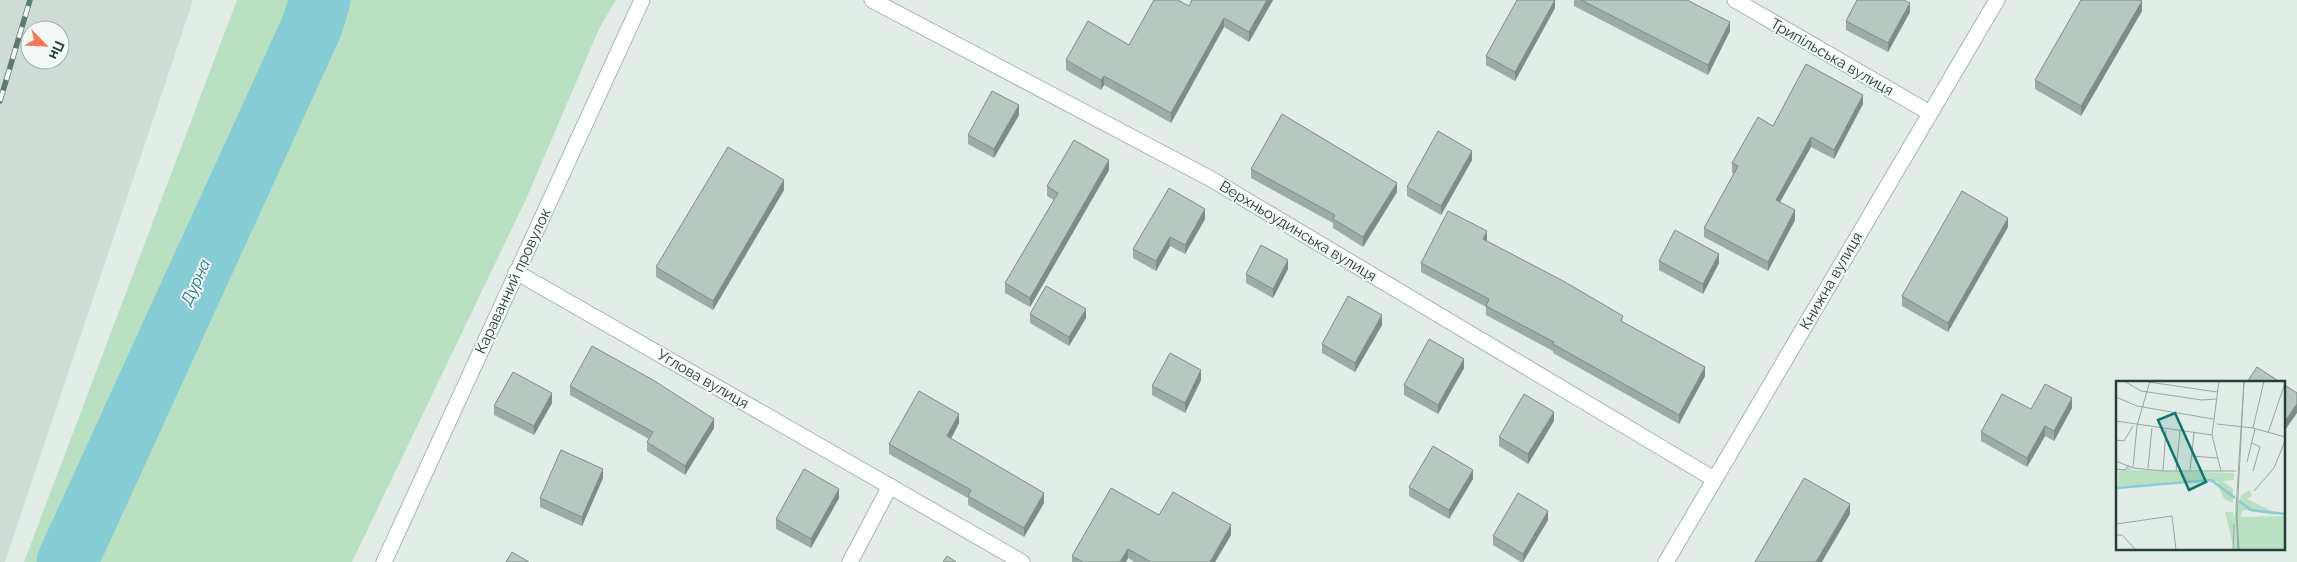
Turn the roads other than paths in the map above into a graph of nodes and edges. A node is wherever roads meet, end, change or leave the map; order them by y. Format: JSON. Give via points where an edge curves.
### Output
{"nodes":[{"id":1,"x":642,"y":0,"type":"edge"},
{"id":2,"x":872,"y":0,"type":"edge"},
{"id":3,"x":1735,"y":0,"type":"edge"},
{"id":4,"x":1997,"y":0,"type":"edge"},
{"id":5,"x":1930,"y":113,"type":"junction"},
{"id":6,"x":516,"y":272,"type":"junction"},
{"id":7,"x":1714,"y":479,"type":"junction"},
{"id":8,"x":890,"y":486,"type":"junction"},
{"id":9,"x":384,"y":562,"type":"edge"},
{"id":10,"x":850,"y":562,"type":"edge"},
{"id":11,"x":1022,"y":562,"type":"edge"},
{"id":12,"x":1666,"y":562,"type":"edge"}],
"edges":[{"from":1,"to":6,"type":"street","name":"Караванний провулок"},
{"from":2,"to":7,"type":"street","name":"Верхньоудинська вулиця","via":[[1210,179]]},
{"from":3,"to":5,"type":"street","name":"Трипільська вулиця"},
{"from":4,"to":5,"type":"street","name":"Книжна вулиця"},
{"from":5,"to":7,"type":"street","name":"Книжна вулиця"},
{"from":6,"to":8,"type":"street","name":"Углова вулиця"},
{"from":6,"to":9,"type":"street","name":"Караванний провулок"},
{"from":7,"to":12,"type":"street","name":"Книжна вулиця"},
{"from":8,"to":10,"type":"street"},
{"from":8,"to":11,"type":"street","name":"Углова вулиця"}]}
